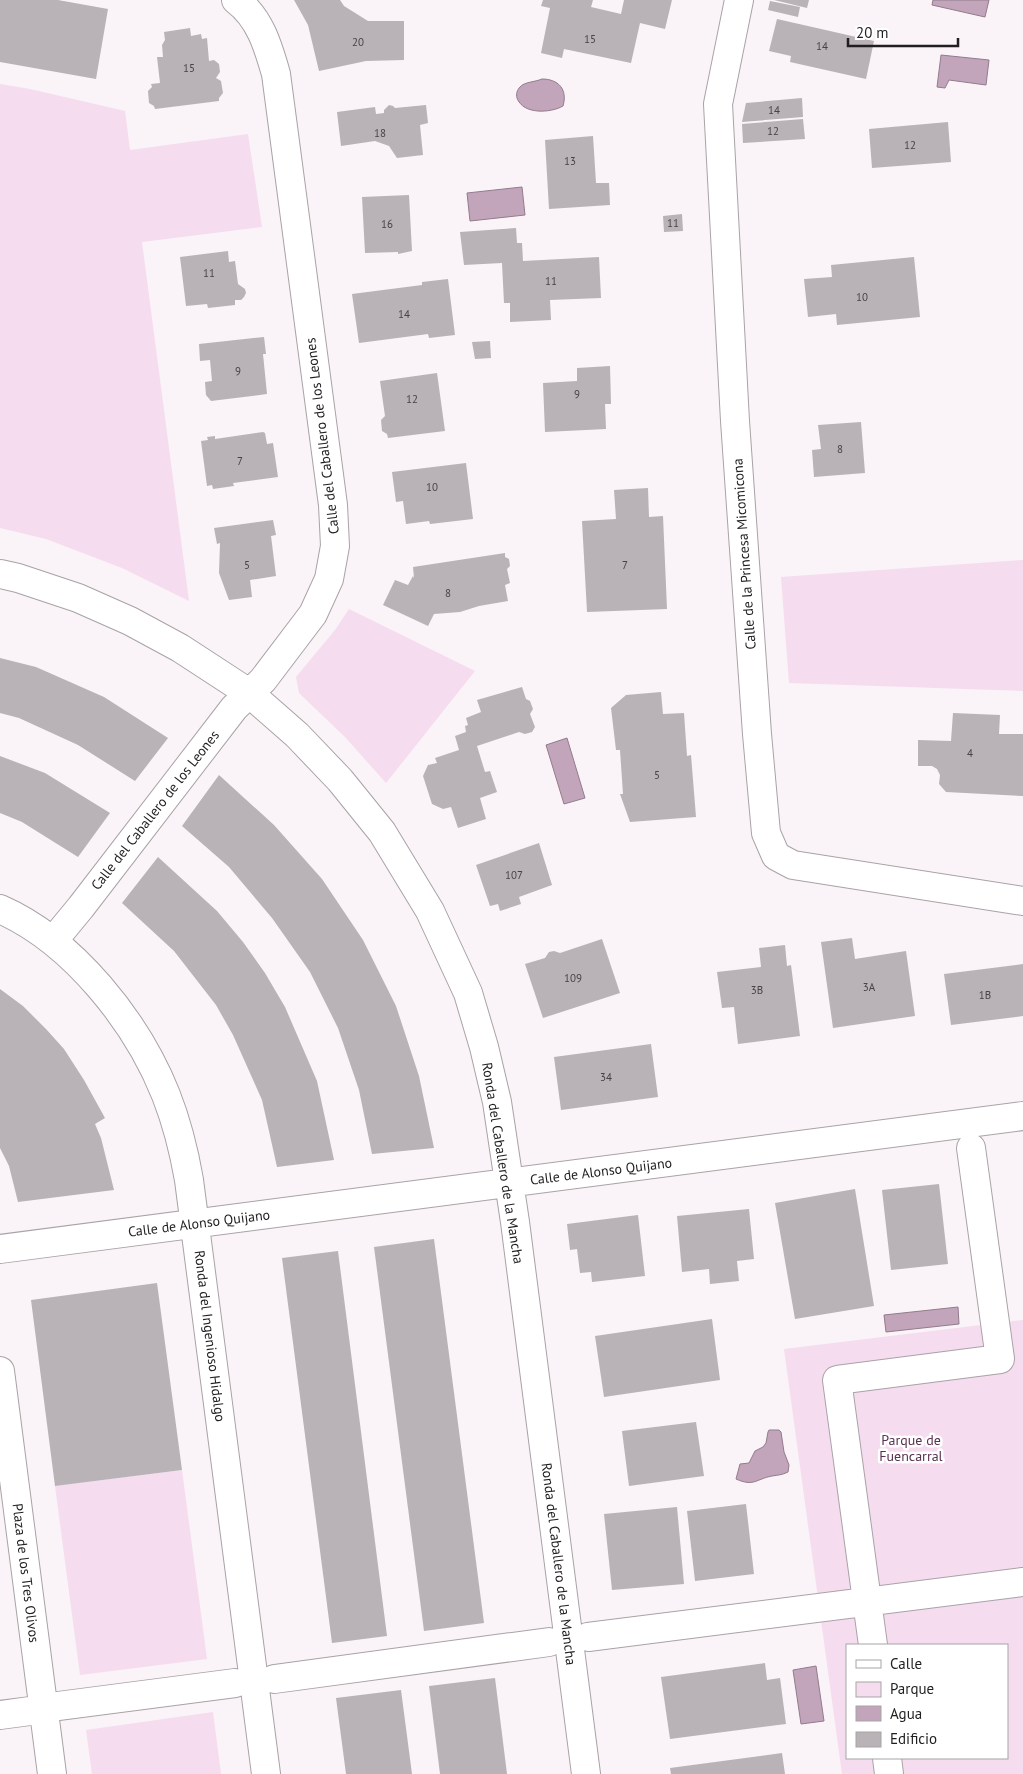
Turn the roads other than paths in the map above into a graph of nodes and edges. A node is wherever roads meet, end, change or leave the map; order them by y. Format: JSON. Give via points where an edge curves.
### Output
{"nodes":[{"id":1,"x":236,"y":0,"type":"edge"},
{"id":2,"x":738,"y":0,"type":"edge"},
{"id":3,"x":0,"y":574,"type":"edge"},
{"id":4,"x":249,"y":694,"type":"junction"},
{"id":5,"x":1023,"y":901,"type":"edge"},
{"id":6,"x":0,"y":909,"type":"edge"},
{"id":7,"x":53,"y":941,"type":"junction"},
{"id":8,"x":1023,"y":1116,"type":"edge"},
{"id":9,"x":971,"y":1148,"type":"dead end"},
{"id":10,"x":509,"y":1182,"type":"junction"},
{"id":11,"x":195,"y":1223,"type":"junction"},
{"id":12,"x":0,"y":1249,"type":"edge"},
{"id":13,"x":0,"y":1371,"type":"edge"},
{"id":14,"x":1023,"y":1582,"type":"edge"},
{"id":15,"x":868,"y":1601,"type":"junction"},
{"id":16,"x":588,"y":1637,"type":"dead end"},
{"id":17,"x":549,"y":1642,"type":"dead end"},
{"id":18,"x":873,"y":1644,"type":"edge"},
{"id":19,"x":274,"y":1678,"type":"dead end"},
{"id":20,"x":235,"y":1683,"type":"dead end"},
{"id":21,"x":58,"y":1706,"type":"dead end"},
{"id":22,"x":30,"y":1711,"type":"dead end"},
{"id":23,"x":0,"y":1715,"type":"edge"},
{"id":24,"x":887,"y":1759,"type":"edge"},
{"id":25,"x":52,"y":1774,"type":"edge"},
{"id":26,"x":266,"y":1774,"type":"edge"},
{"id":27,"x":586,"y":1774,"type":"edge"},
{"id":28,"x":889,"y":1774,"type":"edge"}],
"edges":[{"from":1,"to":4,"type":"street","name":"Calle del Caballero de los Leones","via":[[258,25],[268,44],[276,74],[332,496],[335,546],[329,579],[313,614]]},
{"from":2,"to":5,"type":"street","name":"Calle de la Princesa Micomicona","via":[[718,104],[735,421],[766,833],[776,856],[793,865]]},
{"from":3,"to":4,"type":"street","name":"Ronda del Caballero de la Mancha","via":[[78,598],[130,621],[180,648]]},
{"from":4,"to":7,"type":"street","name":"Calle del Caballero de los Leones","via":[[234,708]]},
{"from":4,"to":10,"type":"street","name":"Ronda del Caballero de la Mancha","via":[[297,735],[340,780],[382,832],[430,911],[468,993],[484,1047],[497,1102]]},
{"from":6,"to":7,"type":"street","name":"Ronda del Ingenioso Hidalgo","via":[[17,916]]},
{"from":7,"to":11,"type":"street","name":"Ronda del Ingenioso Hidalgo","via":[[87,971],[145,1052],[166,1094],[177,1126]]},
{"from":8,"to":10,"type":"street","name":"Calle de Alonso Quijano"},
{"from":9,"to":15,"type":"street","via":[[1000,1359],[837,1380]]},
{"from":10,"to":11,"type":"street","name":"Calle de Alonso Quijano"},
{"from":10,"to":27,"type":"street","name":"Ronda del Caballero de la Mancha"},
{"from":11,"to":12,"type":"street","name":"Calle de Alonso Quijano"},
{"from":11,"to":26,"type":"street","name":"Ronda del Ingenioso Hidalgo"},
{"from":13,"to":25,"type":"street","name":"Plaza de los Tres Olivos"},
{"from":14,"to":15,"type":"street"},
{"from":15,"to":16,"type":"street"},
{"from":15,"to":18,"type":"street"},
{"from":17,"to":19,"type":"street"},
{"from":20,"to":21,"type":"street"},
{"from":22,"to":23,"type":"street"},
{"from":24,"to":28,"type":"street"}]}
